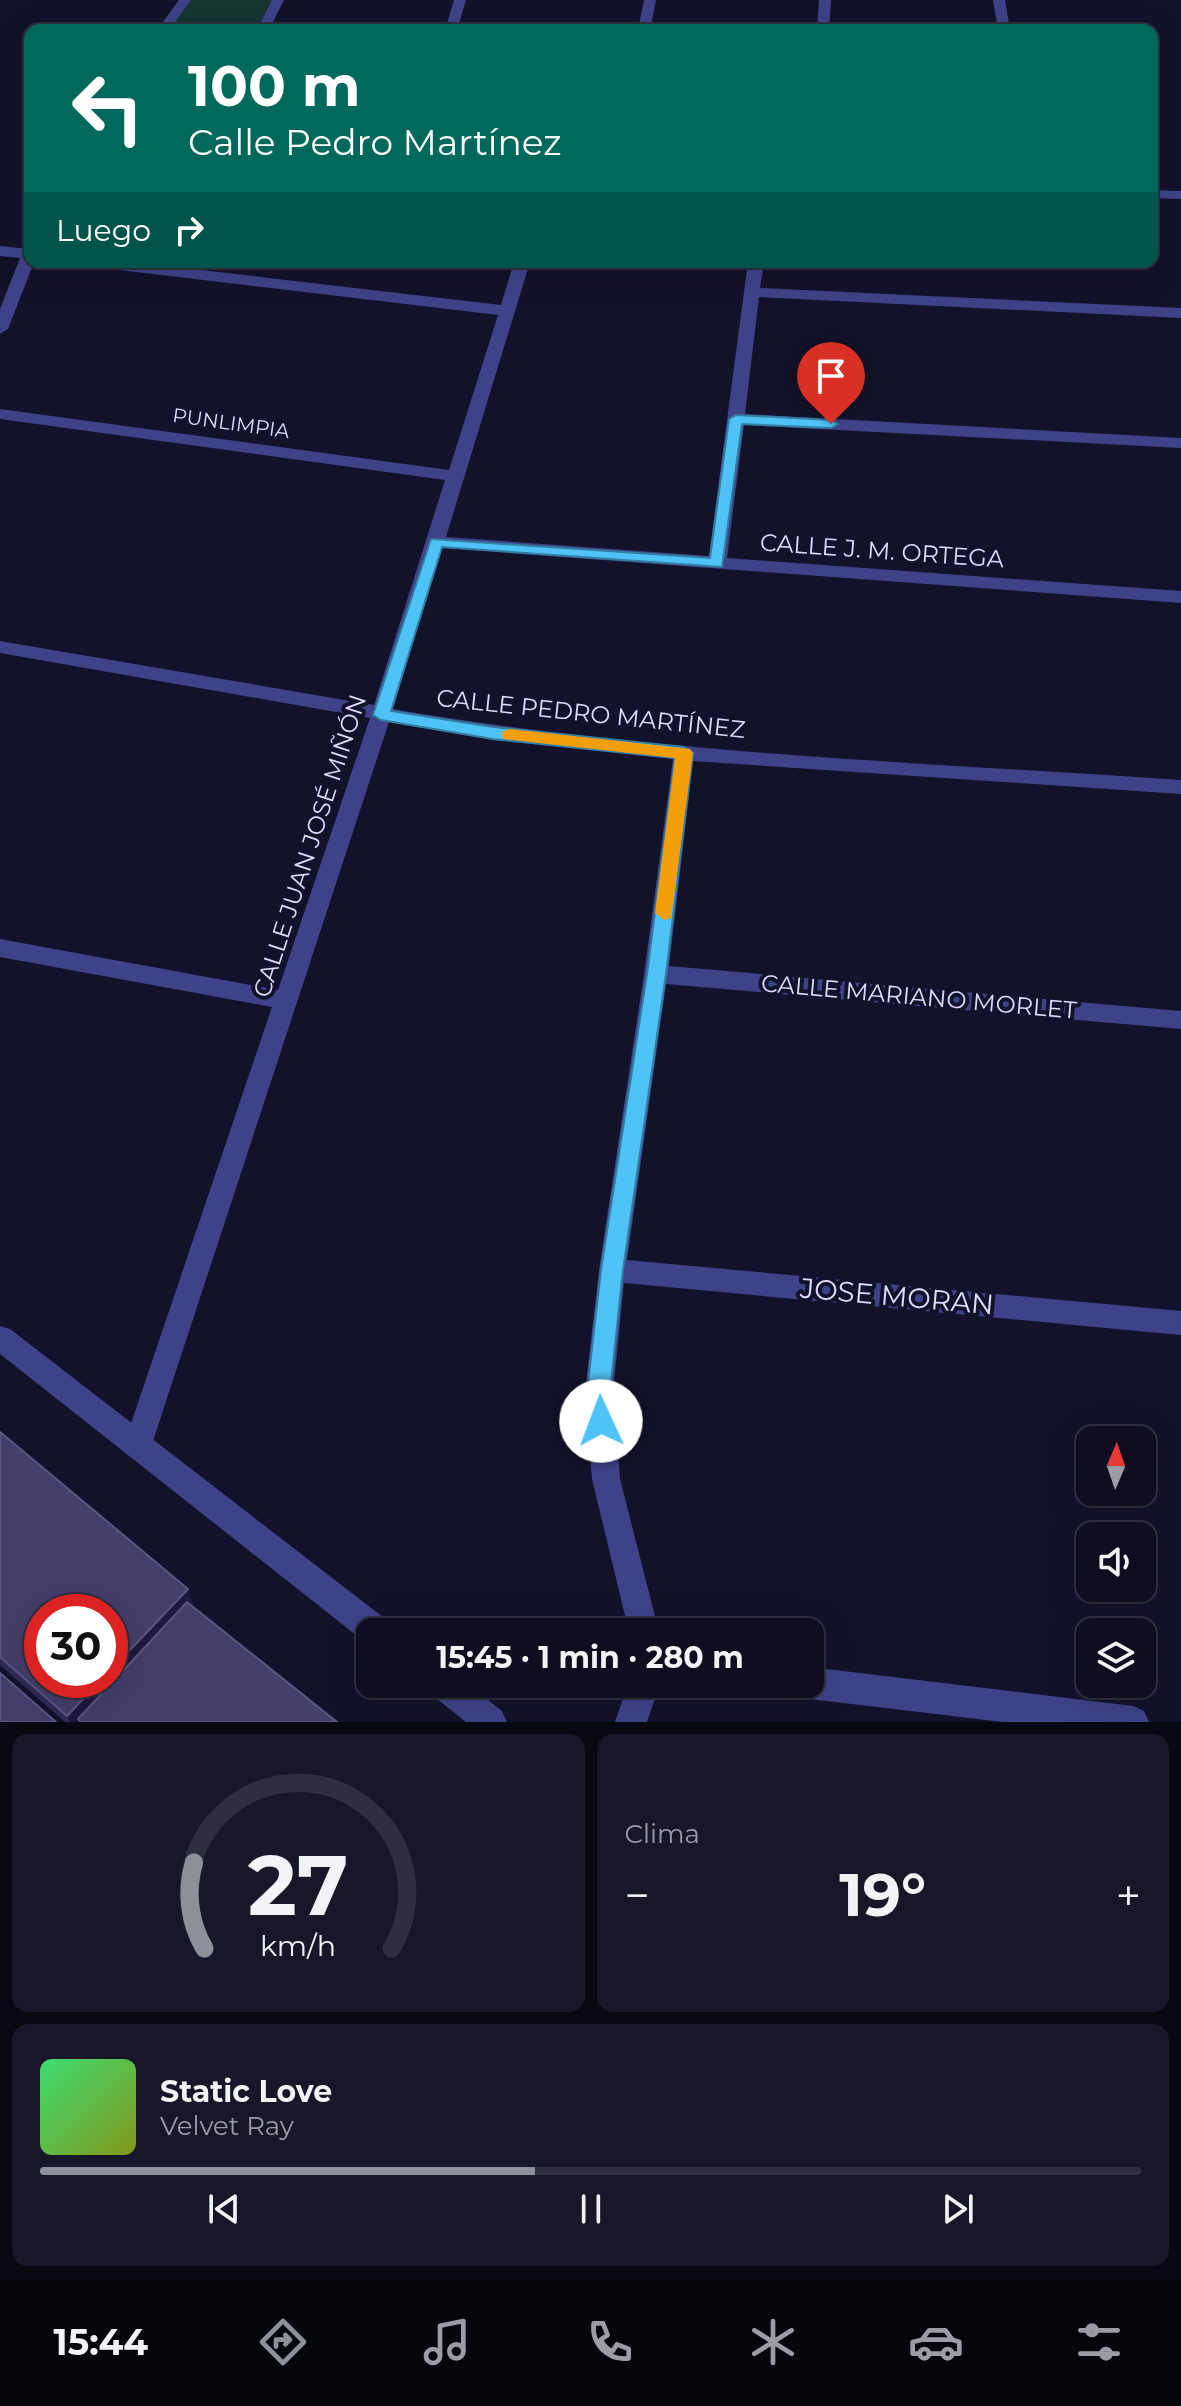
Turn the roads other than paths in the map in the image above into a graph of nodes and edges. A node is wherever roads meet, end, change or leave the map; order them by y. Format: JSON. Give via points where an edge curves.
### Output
{"nodes":[{"id":1,"x":185,"y":0,"type":"edge"},
{"id":2,"x":278,"y":0,"type":"edge"},
{"id":3,"x":460,"y":0,"type":"edge"},
{"id":4,"x":650,"y":0,"type":"edge"},
{"id":5,"x":825,"y":0,"type":"edge"},
{"id":6,"x":999,"y":0,"type":"edge"},
{"id":7,"x":167,"y":24,"type":"edge"},
{"id":8,"x":266,"y":24,"type":"edge"},
{"id":9,"x":453,"y":24,"type":"edge"},
{"id":10,"x":645,"y":24,"type":"edge"},
{"id":11,"x":823,"y":24,"type":"edge"},
{"id":12,"x":1003,"y":24,"type":"edge"},
{"id":13,"x":1158,"y":194,"type":"edge"},
{"id":14,"x":1181,"y":195,"type":"edge"},
{"id":15,"x":0,"y":251,"type":"edge"},
{"id":16,"x":24,"y":253,"type":"edge"},
{"id":17,"x":24,"y":268,"type":"edge"},
{"id":18,"x":145,"y":268,"type":"edge"},
{"id":19,"x":520,"y":268,"type":"edge"},
{"id":20,"x":755,"y":268,"type":"edge"},
{"id":21,"x":752,"y":292,"type":"junction"},
{"id":22,"x":508,"y":311,"type":"junction"},
{"id":23,"x":1181,"y":313,"type":"edge"},
{"id":24,"x":0,"y":329,"type":"edge"},
{"id":25,"x":0,"y":414,"type":"edge"},
{"id":26,"x":736,"y":419,"type":"junction"},
{"id":27,"x":1181,"y":443,"type":"edge"},
{"id":28,"x":456,"y":476,"type":"junction"},
{"id":29,"x":436,"y":542,"type":"junction"},
{"id":30,"x":717,"y":564,"type":"junction"},
{"id":31,"x":1181,"y":597,"type":"edge"},
{"id":32,"x":0,"y":647,"type":"edge"},
{"id":33,"x":381,"y":715,"type":"junction"},
{"id":34,"x":684,"y":753,"type":"junction"},
{"id":35,"x":1181,"y":787,"type":"edge"},
{"id":36,"x":0,"y":948,"type":"edge"},
{"id":37,"x":656,"y":974,"type":"junction"},
{"id":38,"x":287,"y":1001,"type":"junction"},
{"id":39,"x":1181,"y":1020,"type":"edge"},
{"id":40,"x":612,"y":1270,"type":"junction"},
{"id":41,"x":1181,"y":1323,"type":"edge"},
{"id":42,"x":0,"y":1338,"type":"edge"},
{"id":43,"x":138,"y":1444,"type":"junction"},
{"id":44,"x":359,"y":1618,"type":"edge"},
{"id":45,"x":641,"y":1618,"type":"edge"},
{"id":46,"x":824,"y":1685,"type":"edge"},
{"id":47,"x":461,"y":1698,"type":"edge"},
{"id":48,"x":639,"y":1698,"type":"edge"},
{"id":49,"x":491,"y":1722,"type":"edge"},
{"id":50,"x":631,"y":1722,"type":"edge"},
{"id":51,"x":1133,"y":1722,"type":"edge"}],
"edges":[{"from":1,"to":7,"type":"street"},
{"from":2,"to":8,"type":"street"},
{"from":3,"to":9,"type":"street"},
{"from":4,"to":10,"type":"street"},
{"from":5,"to":11,"type":"street"},
{"from":6,"to":12,"type":"street"},
{"from":13,"to":14,"type":"street"},
{"from":15,"to":16,"type":"street"},
{"from":17,"to":24,"type":"street"},
{"from":18,"to":22,"type":"street"},
{"from":19,"to":22,"type":"street","name":"CALLE JUAN JOSÉ MIÑÓN"},
{"from":20,"to":21,"type":"street"},
{"from":21,"to":23,"type":"street"},
{"from":21,"to":26,"type":"street"},
{"from":22,"to":28,"type":"street","name":"CALLE JUAN JOSÉ MIÑÓN"},
{"from":25,"to":28,"type":"street","name":"PUNLIMPIA"},
{"from":26,"to":27,"type":"street"},
{"from":26,"to":30,"type":"street"},
{"from":28,"to":29,"type":"street","name":"CALLE JUAN JOSÉ MIÑÓN"},
{"from":29,"to":30,"type":"street","name":"CALLE J. M. ORTEGA"},
{"from":29,"to":33,"type":"street","name":"CALLE JUAN JOSÉ MIÑÓN"},
{"from":30,"to":31,"type":"street","name":"CALLE J. M. ORTEGA"},
{"from":32,"to":33,"type":"street","name":"CALLE PEDRO MARTÍNEZ"},
{"from":33,"to":34,"type":"street","name":"CALLE PEDRO MARTÍNEZ"},
{"from":33,"to":38,"type":"street","name":"CALLE JUAN JOSÉ MIÑÓN"},
{"from":34,"to":35,"type":"street","name":"CALLE PEDRO MARTÍNEZ"},
{"from":34,"to":37,"type":"street"},
{"from":36,"to":38,"type":"street"},
{"from":37,"to":39,"type":"street","name":"CALLE MARIANO MORLET"},
{"from":37,"to":40,"type":"street"},
{"from":38,"to":43,"type":"street","name":"CALLE JUAN JOSÉ MIÑÓN"},
{"from":40,"to":41,"type":"street","name":"JOSE MORAN"},
{"from":40,"to":45,"type":"street","via":[[599,1392],[606,1479]]},
{"from":42,"to":43,"type":"street"},
{"from":43,"to":44,"type":"street"},
{"from":46,"to":51,"type":"street"},
{"from":47,"to":49,"type":"street"},
{"from":48,"to":50,"type":"street"}]}
